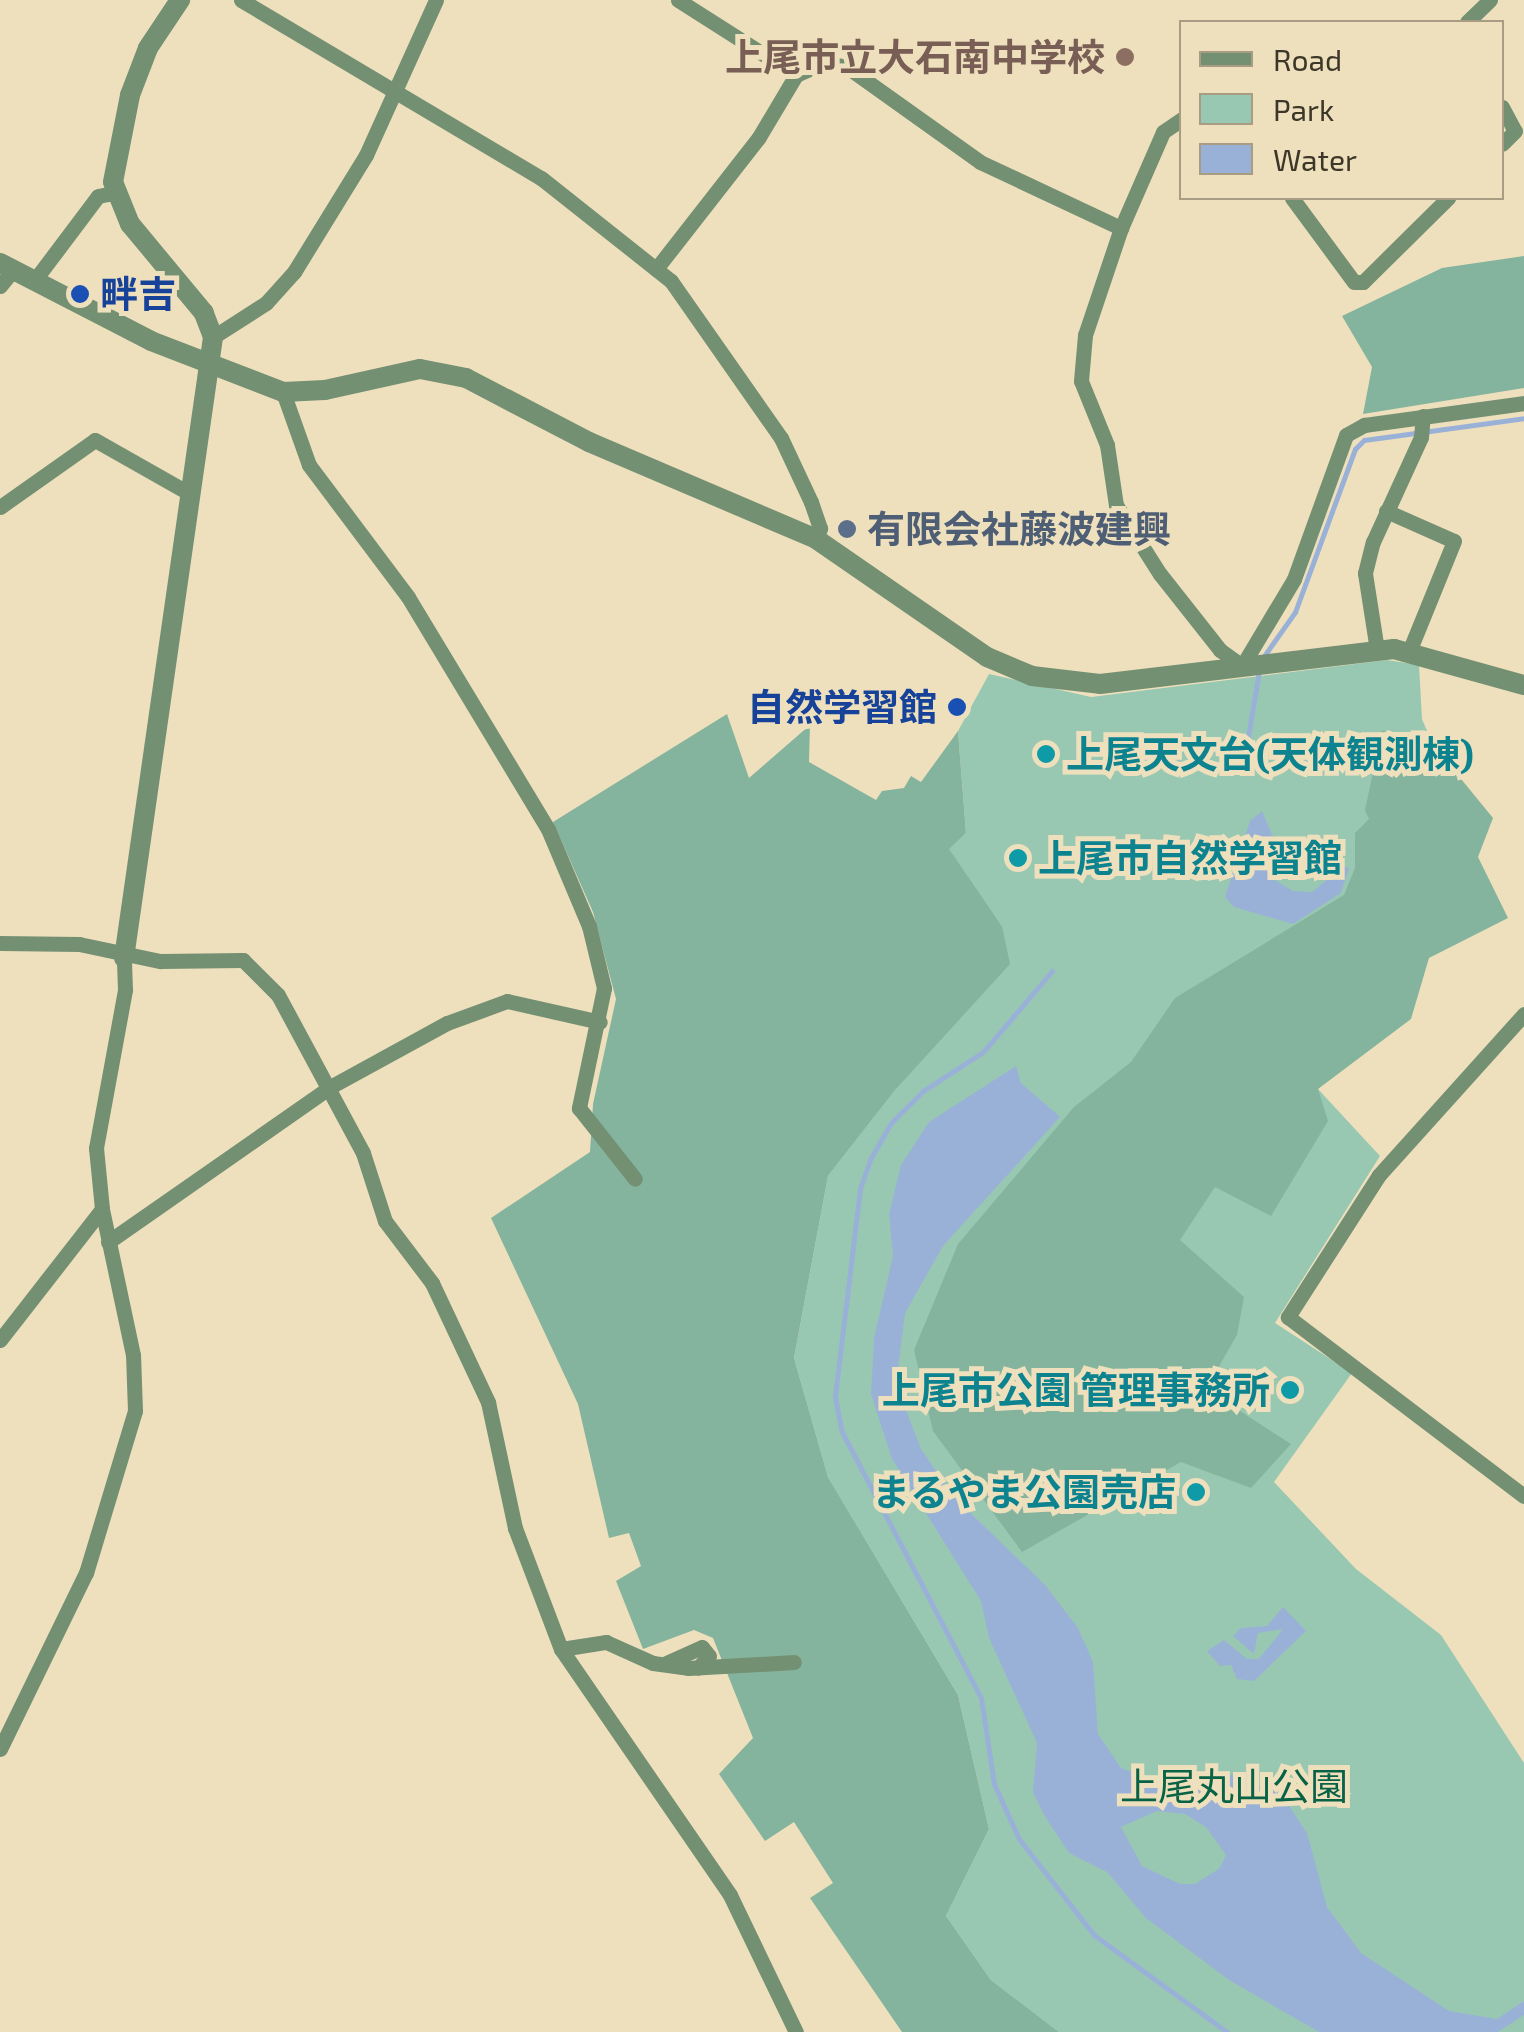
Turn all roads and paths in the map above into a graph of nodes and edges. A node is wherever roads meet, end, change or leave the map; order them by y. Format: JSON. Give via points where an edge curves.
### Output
{"nodes":[{"id":1,"x":180,"y":0,"type":"edge"},
{"id":2,"x":240,"y":0,"type":"edge"},
{"id":3,"x":436,"y":0,"type":"edge"},
{"id":4,"x":678,"y":0,"type":"edge"},
{"id":5,"x":1490,"y":0,"type":"edge"},
{"id":6,"x":1470,"y":20,"type":"edge"},
{"id":7,"x":796,"y":75,"type":"junction"},
{"id":8,"x":394,"y":90,"type":"junction"},
{"id":9,"x":1504,"y":111,"type":"edge"},
{"id":10,"x":1179,"y":121,"type":"edge"},
{"id":11,"x":1504,"y":142,"type":"edge"},
{"id":12,"x":114,"y":193,"type":"junction"},
{"id":13,"x":1293,"y":200,"type":"edge"},
{"id":14,"x":1446,"y":200,"type":"edge"},
{"id":15,"x":1121,"y":228,"type":"junction"},
{"id":16,"x":656,"y":269,"type":"junction"},
{"id":17,"x":4,"y":273,"type":"edge"},
{"id":18,"x":34,"y":281,"type":"junction"},
{"id":19,"x":213,"y":337,"type":"junction"},
{"id":20,"x":207,"y":360,"type":"junction"},
{"id":21,"x":283,"y":392,"type":"junction"},
{"id":22,"x":1524,"y":402,"type":"edge"},
{"id":23,"x":1424,"y":416,"type":"junction"},
{"id":24,"x":188,"y":492,"type":"junction"},
{"id":25,"x":0,"y":508,"type":"edge"},
{"id":26,"x":1386,"y":511,"type":"junction"},
{"id":27,"x":816,"y":539,"type":"junction"},
{"id":28,"x":1377,"y":650,"type":"junction"},
{"id":29,"x":1408,"y":652,"type":"junction"},
{"id":30,"x":1242,"y":666,"type":"junction"},
{"id":31,"x":1524,"y":685,"type":"edge"},
{"id":32,"x":0,"y":943,"type":"edge"},
{"id":33,"x":124,"y":958,"type":"junction"},
{"id":34,"x":1524,"y":1014,"type":"edge"},
{"id":35,"x":600,"y":1022,"type":"junction"},
{"id":36,"x":330,"y":1088,"type":"junction"},
{"id":37,"x":636,"y":1180,"type":"dead end"},
{"id":38,"x":102,"y":1209,"type":"junction"},
{"id":39,"x":108,"y":1242,"type":"junction"},
{"id":40,"x":0,"y":1340,"type":"edge"},
{"id":41,"x":1524,"y":1496,"type":"edge"},
{"id":42,"x":561,"y":1649,"type":"junction"},
{"id":43,"x":794,"y":1662,"type":"dead end"},
{"id":44,"x":0,"y":1749,"type":"edge"},
{"id":45,"x":796,"y":2032,"type":"edge"}],
"edges":[{"from":1,"to":12,"type":"street","via":[[148,48],[130,96]]},
{"from":2,"to":8,"type":"street"},
{"from":3,"to":8,"type":"street"},
{"from":4,"to":7,"type":"street"},
{"from":5,"to":6,"type":"street"},
{"from":7,"to":15,"type":"street","via":[[809,65],[847,67],[980,162]]},
{"from":7,"to":16,"type":"street","via":[[759,137]]},
{"from":8,"to":16,"type":"street","via":[[542,178]]},
{"from":8,"to":19,"type":"street","via":[[366,155],[294,272],[250,316]]},
{"from":9,"to":11,"type":"street","via":[[1515,131]]},
{"from":10,"to":15,"type":"street","via":[[1163,132]]},
{"from":12,"to":18,"type":"street","via":[[98,196]]},
{"from":12,"to":19,"type":"street","via":[[130,224],[204,313]]},
{"from":13,"to":14,"type":"street","via":[[1354,282],[1364,282]]},
{"from":15,"to":30,"type":"street","via":[[1084,334],[1084,396],[1107,445],[1116,505],[1130,530],[1196,624]]},
{"from":16,"to":27,"type":"street","via":[[681,292],[780,438],[811,502],[820,528]]},
{"from":17,"to":18,"type":"street"},
{"from":18,"to":20,"type":"street","via":[[151,341]]},
{"from":19,"to":20,"type":"street"},
{"from":20,"to":21,"type":"street"},
{"from":20,"to":24,"type":"street"},
{"from":21,"to":27,"type":"street","via":[[420,369],[466,378],[589,442]]},
{"from":21,"to":35,"type":"street","via":[[309,465],[408,597],[548,829],[588,926],[604,988]]},
{"from":22,"to":23,"type":"street"},
{"from":23,"to":26,"type":"street","via":[[1421,437]]},
{"from":23,"to":30,"type":"street","via":[[1364,425],[1346,435],[1294,579]]},
{"from":24,"to":25,"type":"street","via":[[95,440]]},
{"from":24,"to":33,"type":"street"},
{"from":26,"to":28,"type":"street","via":[[1365,574]]},
{"from":26,"to":29,"type":"street","via":[[1454,541]]},
{"from":27,"to":30,"type":"street","via":[[987,657],[1032,676],[1100,684]]},
{"from":28,"to":29,"type":"street"},
{"from":28,"to":30,"type":"street"},
{"from":29,"to":31,"type":"street"},
{"from":32,"to":33,"type":"street","via":[[79,944]]},
{"from":33,"to":36,"type":"street","via":[[242,960],[278,995]]},
{"from":33,"to":38,"type":"street","via":[[125,990],[96,1148]]},
{"from":34,"to":41,"type":"street","via":[[1379,1175],[1288,1317]]},
{"from":35,"to":36,"type":"street","via":[[507,1002],[447,1023]]},
{"from":35,"to":37,"type":"street","via":[[579,1108]]},
{"from":36,"to":39,"type":"street"},
{"from":36,"to":42,"type":"street","via":[[363,1153],[386,1221],[432,1283],[488,1402],[515,1528]]},
{"from":38,"to":39,"type":"street"},
{"from":38,"to":40,"type":"street"},
{"from":39,"to":44,"type":"street","via":[[133,1354],[135,1412],[86,1573]]},
{"from":42,"to":43,"type":"street","via":[[606,1642],[697,1668]]},
{"from":42,"to":45,"type":"street","via":[[730,1895]]}]}
